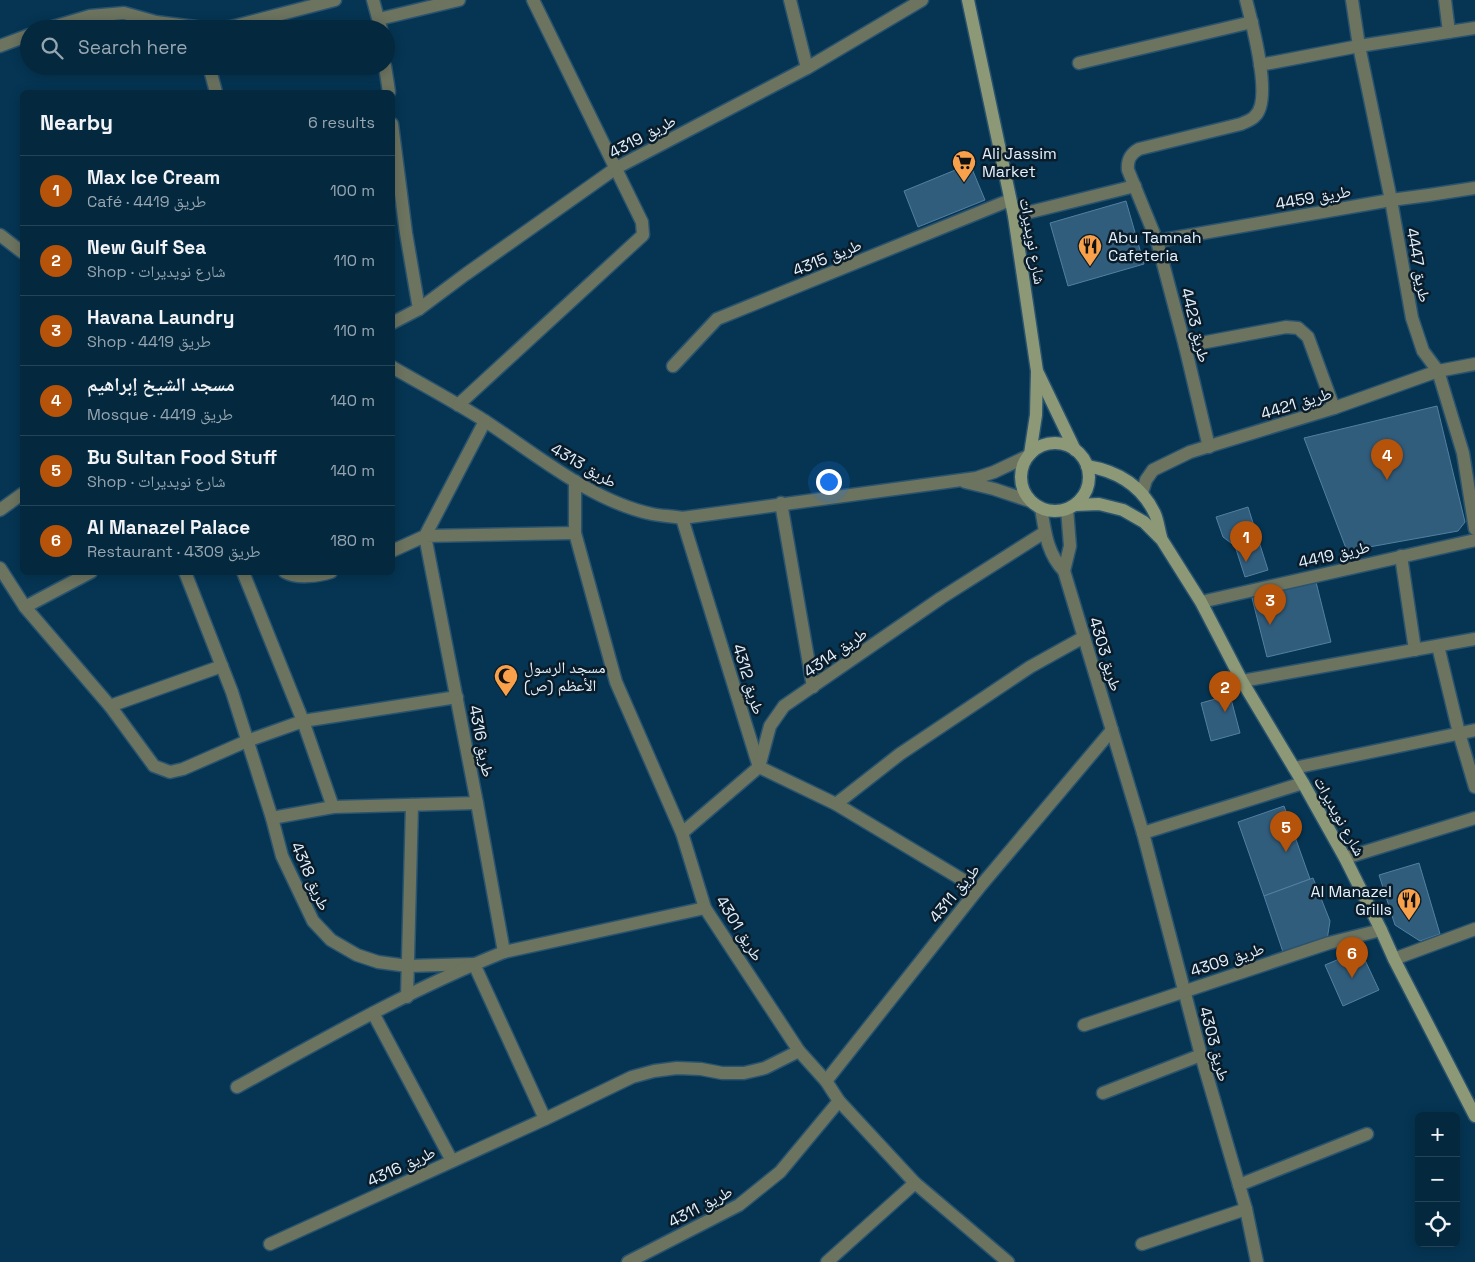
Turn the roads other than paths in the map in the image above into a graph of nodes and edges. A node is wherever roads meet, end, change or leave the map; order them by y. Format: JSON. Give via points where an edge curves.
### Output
{"nodes":[{"id":1,"x":335,"y":0,"type":"edge"},
{"id":2,"x":373,"y":0,"type":"edge"},
{"id":3,"x":458,"y":0,"type":"edge"},
{"id":4,"x":533,"y":0,"type":"edge"},
{"id":5,"x":790,"y":0,"type":"edge"},
{"id":6,"x":922,"y":0,"type":"edge"},
{"id":7,"x":968,"y":0,"type":"edge"},
{"id":8,"x":1246,"y":0,"type":"edge"},
{"id":9,"x":1352,"y":0,"type":"edge"},
{"id":10,"x":1445,"y":0,"type":"edge"},
{"id":11,"x":76,"y":20,"type":"edge"},
{"id":12,"x":149,"y":20,"type":"edge"},
{"id":13,"x":258,"y":20,"type":"edge"},
{"id":14,"x":379,"y":20,"type":"edge"},
{"id":15,"x":393,"y":20,"type":"edge"},
{"id":16,"x":1252,"y":22,"type":"junction"},
{"id":17,"x":1475,"y":28,"type":"edge"},
{"id":18,"x":1450,"y":32,"type":"junction"},
{"id":19,"x":20,"y":38,"type":"edge"},
{"id":20,"x":0,"y":46,"type":"edge"},
{"id":21,"x":1359,"y":46,"type":"junction"},
{"id":22,"x":1079,"y":63,"type":"dead end"},
{"id":23,"x":1260,"y":65,"type":"junction"},
{"id":24,"x":807,"y":68,"type":"junction"},
{"id":25,"x":211,"y":75,"type":"edge"},
{"id":26,"x":386,"y":75,"type":"edge"},
{"id":27,"x":215,"y":90,"type":"edge"},
{"id":28,"x":389,"y":90,"type":"edge"},
{"id":29,"x":395,"y":147,"type":"edge"},
{"id":30,"x":616,"y":168,"type":"junction"},
{"id":31,"x":1135,"y":186,"type":"junction"},
{"id":32,"x":1475,"y":188,"type":"edge"},
{"id":33,"x":1010,"y":200,"type":"junction"},
{"id":34,"x":1391,"y":200,"type":"junction"},
{"id":35,"x":1014,"y":216,"type":"junction"},
{"id":36,"x":0,"y":235,"type":"edge"},
{"id":37,"x":1157,"y":240,"type":"junction"},
{"id":38,"x":20,"y":250,"type":"edge"},
{"id":39,"x":419,"y":310,"type":"junction"},
{"id":40,"x":395,"y":322,"type":"edge"},
{"id":41,"x":1185,"y":346,"type":"junction"},
{"id":42,"x":1475,"y":364,"type":"edge"},
{"id":43,"x":673,"y":366,"type":"dead end"},
{"id":44,"x":395,"y":369,"type":"edge"},
{"id":45,"x":1038,"y":371,"type":"junction"},
{"id":46,"x":1438,"y":371,"type":"junction"},
{"id":47,"x":458,"y":406,"type":"junction"},
{"id":48,"x":1334,"y":408,"type":"junction"},
{"id":49,"x":485,"y":421,"type":"junction"},
{"id":50,"x":1209,"y":447,"type":"junction"},
{"id":51,"x":1075,"y":450,"type":"junction"},
{"id":52,"x":1469,"y":452,"type":"edge"},
{"id":53,"x":1029,"y":455,"type":"junction"},
{"id":54,"x":1087,"y":466,"type":"junction"},
{"id":55,"x":957,"y":480,"type":"junction"},
{"id":56,"x":575,"y":481,"type":"junction"},
{"id":57,"x":1142,"y":493,"type":"junction"},
{"id":58,"x":20,"y":495,"type":"edge"},
{"id":59,"x":1030,"y":500,"type":"junction"},
{"id":60,"x":781,"y":503,"type":"junction"},
{"id":61,"x":1071,"y":507,"type":"junction"},
{"id":62,"x":1041,"y":508,"type":"junction"},
{"id":63,"x":0,"y":510,"type":"edge"},
{"id":64,"x":682,"y":518,"type":"junction"},
{"id":65,"x":1475,"y":528,"type":"edge"},
{"id":66,"x":575,"y":532,"type":"junction"},
{"id":67,"x":1045,"y":532,"type":"junction"},
{"id":68,"x":425,"y":536,"type":"junction"},
{"id":69,"x":1162,"y":540,"type":"junction"},
{"id":70,"x":1475,"y":540,"type":"edge"},
{"id":71,"x":395,"y":550,"type":"edge"},
{"id":72,"x":1401,"y":556,"type":"junction"},
{"id":73,"x":0,"y":568,"type":"edge"},
{"id":74,"x":1064,"y":571,"type":"junction"},
{"id":75,"x":85,"y":575,"type":"edge"},
{"id":76,"x":186,"y":575,"type":"edge"},
{"id":77,"x":244,"y":575,"type":"edge"},
{"id":78,"x":291,"y":575,"type":"edge"},
{"id":79,"x":322,"y":575,"type":"edge"},
{"id":80,"x":1201,"y":602,"type":"junction"},
{"id":81,"x":26,"y":607,"type":"junction"},
{"id":82,"x":1084,"y":637,"type":"junction"},
{"id":83,"x":1475,"y":639,"type":"edge"},
{"id":84,"x":1438,"y":646,"type":"junction"},
{"id":85,"x":1415,"y":650,"type":"junction"},
{"id":86,"x":222,"y":666,"type":"junction"},
{"id":87,"x":1242,"y":681,"type":"junction"},
{"id":88,"x":813,"y":687,"type":"junction"},
{"id":89,"x":457,"y":698,"type":"junction"},
{"id":90,"x":110,"y":706,"type":"junction"},
{"id":91,"x":303,"y":721,"type":"junction"},
{"id":92,"x":1112,"y":730,"type":"junction"},
{"id":93,"x":1475,"y":730,"type":"edge"},
{"id":94,"x":1459,"y":734,"type":"junction"},
{"id":95,"x":247,"y":741,"type":"junction"},
{"id":96,"x":759,"y":767,"type":"junction"},
{"id":97,"x":1294,"y":768,"type":"junction"},
{"id":98,"x":1304,"y":783,"type":"junction"},
{"id":99,"x":1475,"y":787,"type":"edge"},
{"id":100,"x":477,"y":803,"type":"junction"},
{"id":101,"x":836,"y":804,"type":"junction"},
{"id":102,"x":412,"y":805,"type":"junction"},
{"id":103,"x":333,"y":807,"type":"junction"},
{"id":104,"x":272,"y":818,"type":"junction"},
{"id":105,"x":1475,"y":818,"type":"edge"},
{"id":106,"x":682,"y":833,"type":"junction"},
{"id":107,"x":1143,"y":833,"type":"junction"},
{"id":108,"x":1345,"y":858,"type":"junction"},
{"id":109,"x":978,"y":888,"type":"junction"},
{"id":110,"x":705,"y":908,"type":"junction"},
{"id":111,"x":1475,"y":929,"type":"edge"},
{"id":112,"x":1381,"y":930,"type":"junction"},
{"id":113,"x":504,"y":952,"type":"junction"},
{"id":114,"x":1394,"y":959,"type":"junction"},
{"id":115,"x":474,"y":964,"type":"junction"},
{"id":116,"x":408,"y":966,"type":"junction"},
{"id":117,"x":1185,"y":990,"type":"junction"},
{"id":118,"x":407,"y":997,"type":"junction"},
{"id":119,"x":373,"y":1013,"type":"junction"},
{"id":120,"x":1084,"y":1025,"type":"dead end"},
{"id":121,"x":799,"y":1051,"type":"junction"},
{"id":122,"x":1200,"y":1055,"type":"junction"},
{"id":123,"x":826,"y":1081,"type":"junction"},
{"id":124,"x":237,"y":1087,"type":"dead end"},
{"id":125,"x":1103,"y":1093,"type":"dead end"},
{"id":126,"x":839,"y":1101,"type":"junction"},
{"id":127,"x":1475,"y":1116,"type":"edge"},
{"id":128,"x":545,"y":1119,"type":"junction"},
{"id":129,"x":1367,"y":1134,"type":"dead end"},
{"id":130,"x":452,"y":1161,"type":"junction"},
{"id":131,"x":915,"y":1183,"type":"junction"},
{"id":132,"x":1239,"y":1184,"type":"junction"},
{"id":133,"x":1246,"y":1209,"type":"junction"},
{"id":134,"x":270,"y":1244,"type":"dead end"},
{"id":135,"x":1142,"y":1244,"type":"dead end"},
{"id":136,"x":628,"y":1262,"type":"edge"},
{"id":137,"x":827,"y":1262,"type":"edge"},
{"id":138,"x":1008,"y":1262,"type":"edge"},
{"id":139,"x":1257,"y":1262,"type":"edge"}],
"edges":[{"from":1,"to":13,"type":"street"},
{"from":2,"to":14,"type":"street"},
{"from":3,"to":15,"type":"street"},
{"from":4,"to":30,"type":"street"},
{"from":5,"to":24,"type":"street"},
{"from":6,"to":24,"type":"street","name":"طريق 4319"},
{"from":7,"to":33,"type":"street","name":"شارع نويديرات"},
{"from":8,"to":16,"type":"street"},
{"from":9,"to":21,"type":"street","name":"طريق 4447"},
{"from":10,"to":18,"type":"street"},
{"from":11,"to":12,"type":"street","via":[[124,13]]},
{"from":16,"to":22,"type":"street"},
{"from":16,"to":23,"type":"street"},
{"from":17,"to":18,"type":"street"},
{"from":18,"to":21,"type":"street"},
{"from":19,"to":20,"type":"street"},
{"from":21,"to":23,"type":"street"},
{"from":21,"to":34,"type":"street","name":"طريق 4447"},
{"from":23,"to":31,"type":"street","name":"طريق 4423","via":[[1262,101],[1256,116],[1241,124],[1139,149],[1129,157],[1127,164]]},
{"from":24,"to":30,"type":"street","name":"طريق 4319"},
{"from":25,"to":27,"type":"street"},
{"from":26,"to":28,"type":"street"},
{"from":29,"to":39,"type":"street"},
{"from":30,"to":39,"type":"street","name":"طريق 4319"},
{"from":30,"to":47,"type":"street","via":[[642,222],[643,235]]},
{"from":31,"to":35,"type":"street"},
{"from":31,"to":37,"type":"street","name":"طريق 4423"},
{"from":32,"to":34,"type":"street","name":"طريق 4459"},
{"from":33,"to":35,"type":"street","name":"شارع نويديرات"},
{"from":33,"to":43,"type":"street","name":"طريق 4315","via":[[717,319]]},
{"from":34,"to":37,"type":"street","name":"طريق 4459"},
{"from":34,"to":46,"type":"street","name":"طريق 4447","via":[[1412,318],[1423,351]]},
{"from":35,"to":45,"type":"street","name":"شارع نويديرات"},
{"from":36,"to":38,"type":"street"},
{"from":37,"to":41,"type":"street","name":"طريق 4423"},
{"from":39,"to":40,"type":"street","name":"طريق 4319"},
{"from":41,"to":48,"type":"street","via":[[1286,327],[1298,328],[1308,337]]},
{"from":41,"to":50,"type":"street","name":"طريق 4423"},
{"from":42,"to":46,"type":"street","name":"طريق 4421"},
{"from":44,"to":47,"type":"street","name":"طريق 4313"},
{"from":45,"to":51,"type":"street","name":"شارع نويديرات"},
{"from":45,"to":53,"type":"street","name":"شارع نويديرات","via":[[1036,415]]},
{"from":46,"to":48,"type":"street","name":"طريق 4421"},
{"from":46,"to":52,"type":"street","name":"طريق 4447"},
{"from":47,"to":49,"type":"street","name":"طريق 4313"},
{"from":48,"to":50,"type":"street","name":"طريق 4421"},
{"from":49,"to":56,"type":"street","name":"طريق 4313"},
{"from":49,"to":68,"type":"street"},
{"from":50,"to":57,"type":"street","name":"طريق 4421","via":[[1153,470]]},
{"from":51,"to":53,"type":"street","via":[[1066,445],[1047,444]]},
{"from":51,"to":54,"type":"street"},
{"from":52,"to":65,"type":"street","name":"طريق 4447"},
{"from":53,"to":55,"type":"street","name":"طريق 4313","via":[[994,472]]},
{"from":53,"to":59,"type":"street","via":[[1022,466],[1020,478]]},
{"from":54,"to":57,"type":"street","name":"شارع نويديرات","via":[[1117,474]]},
{"from":54,"to":61,"type":"street","via":[[1088,487],[1083,497]]},
{"from":55,"to":59,"type":"street","name":"طريق 4313"},
{"from":55,"to":60,"type":"street","name":"طريق 4313"},
{"from":56,"to":64,"type":"street","name":"طريق 4313","via":[[620,504],[652,514]]},
{"from":56,"to":66,"type":"street","name":"طريق 4301"},
{"from":57,"to":69,"type":"street","name":"شارع نويديرات","via":[[1155,515]]},
{"from":58,"to":63,"type":"street"},
{"from":59,"to":62,"type":"street"},
{"from":60,"to":64,"type":"street","name":"طريق 4313"},
{"from":60,"to":88,"type":"street"},
{"from":61,"to":62,"type":"street","via":[[1049,511]]},
{"from":61,"to":69,"type":"street","name":"شارع نويديرات","via":[[1099,504],[1123,510],[1144,522]]},
{"from":61,"to":74,"type":"street","via":[[1070,546]]},
{"from":62,"to":67,"type":"street","name":"طريق 4303"},
{"from":64,"to":96,"type":"street","name":"طريق 4312"},
{"from":66,"to":68,"type":"street"},
{"from":66,"to":106,"type":"street","name":"طريق 4301","via":[[616,682]]},
{"from":67,"to":74,"type":"street","name":"طريق 4303","via":[[1053,557]]},
{"from":67,"to":88,"type":"street","name":"طريق 4314"},
{"from":68,"to":71,"type":"street"},
{"from":68,"to":89,"type":"street","name":"طريق 4316"},
{"from":69,"to":80,"type":"street","name":"شارع نويديرات"},
{"from":70,"to":72,"type":"street","name":"طريق 4419"},
{"from":72,"to":80,"type":"street","name":"طريق 4419"},
{"from":72,"to":85,"type":"street"},
{"from":73,"to":81,"type":"street"},
{"from":74,"to":82,"type":"street","name":"طريق 4303"},
{"from":75,"to":81,"type":"street"},
{"from":76,"to":86,"type":"street","name":"طريق 4318"},
{"from":77,"to":91,"type":"street"},
{"from":78,"to":79,"type":"street"},
{"from":80,"to":87,"type":"street","name":"شارع نويديرات"},
{"from":81,"to":90,"type":"street"},
{"from":82,"to":92,"type":"street","name":"طريق 4303"},
{"from":82,"to":101,"type":"street","via":[[1030,667],[907,749]]},
{"from":83,"to":84,"type":"street"},
{"from":84,"to":85,"type":"street"},
{"from":84,"to":94,"type":"street"},
{"from":85,"to":87,"type":"street"},
{"from":86,"to":90,"type":"street"},
{"from":86,"to":95,"type":"street","name":"طريق 4318"},
{"from":87,"to":97,"type":"street","name":"شارع نويديرات"},
{"from":88,"to":96,"type":"street","name":"طريق 4314","via":[[784,706],[770,726]]},
{"from":89,"to":91,"type":"street"},
{"from":89,"to":100,"type":"street","name":"طريق 4316"},
{"from":90,"to":95,"type":"street","via":[[154,766],[170,772]]},
{"from":91,"to":95,"type":"street"},
{"from":91,"to":103,"type":"street"},
{"from":92,"to":107,"type":"street","name":"طريق 4303"},
{"from":92,"to":109,"type":"street","name":"طريق 4311"},
{"from":93,"to":94,"type":"street"},
{"from":94,"to":97,"type":"street"},
{"from":94,"to":99,"type":"street"},
{"from":95,"to":104,"type":"street","name":"طريق 4318"},
{"from":96,"to":101,"type":"street"},
{"from":96,"to":106,"type":"street"},
{"from":97,"to":98,"type":"street","name":"شارع نويديرات"},
{"from":98,"to":107,"type":"street"},
{"from":98,"to":108,"type":"street","name":"شارع نويديرات"},
{"from":100,"to":102,"type":"street"},
{"from":100,"to":113,"type":"street","name":"طريق 4316"},
{"from":101,"to":109,"type":"street"},
{"from":102,"to":103,"type":"street"},
{"from":102,"to":116,"type":"street"},
{"from":103,"to":104,"type":"street"},
{"from":104,"to":116,"type":"street","name":"طريق 4318","via":[[282,856],[313,921],[331,940],[357,955]]},
{"from":105,"to":108,"type":"street"},
{"from":106,"to":110,"type":"street","name":"طريق 4301"},
{"from":107,"to":117,"type":"street","name":"طريق 4303"},
{"from":108,"to":112,"type":"street","name":"شارع نويديرات"},
{"from":109,"to":123,"type":"street","name":"طريق 4311"},
{"from":110,"to":113,"type":"street","name":"طريق 4318"},
{"from":110,"to":121,"type":"street","name":"طريق 4301"},
{"from":111,"to":114,"type":"street"},
{"from":112,"to":114,"type":"street","name":"شارع نويديرات"},
{"from":112,"to":117,"type":"street","name":"طريق 4309","via":[[1329,943]]},
{"from":113,"to":115,"type":"street","name":"طريق 4318"},
{"from":114,"to":127,"type":"street","name":"شارع نويديرات"},
{"from":115,"to":116,"type":"street","name":"طريق 4318"},
{"from":115,"to":118,"type":"street","name":"طريق 4318"},
{"from":115,"to":128,"type":"street"},
{"from":116,"to":118,"type":"street"},
{"from":117,"to":120,"type":"street","name":"طريق 4309"},
{"from":117,"to":122,"type":"street","name":"طريق 4303"},
{"from":118,"to":119,"type":"street","name":"طريق 4318"},
{"from":119,"to":124,"type":"street","name":"طريق 4318"},
{"from":119,"to":130,"type":"street"},
{"from":121,"to":123,"type":"street","name":"طريق 4301"},
{"from":121,"to":128,"type":"street","name":"طريق 4316","via":[[764,1068],[744,1073],[678,1068],[654,1071],[632,1077]]},
{"from":122,"to":125,"type":"street"},
{"from":122,"to":132,"type":"street","name":"طريق 4303"},
{"from":123,"to":126,"type":"street","name":"طريق 4301"},
{"from":126,"to":131,"type":"street","name":"طريق 4301"},
{"from":126,"to":136,"type":"street","name":"طريق 4311","via":[[780,1172],[738,1205]]},
{"from":128,"to":130,"type":"street","name":"طريق 4316"},
{"from":129,"to":132,"type":"street"},
{"from":130,"to":134,"type":"street","name":"طريق 4316"},
{"from":131,"to":137,"type":"street"},
{"from":131,"to":138,"type":"street","name":"طريق 4301"},
{"from":132,"to":133,"type":"street","name":"طريق 4303"},
{"from":133,"to":135,"type":"street"},
{"from":133,"to":139,"type":"street","name":"طريق 4303"}]}
